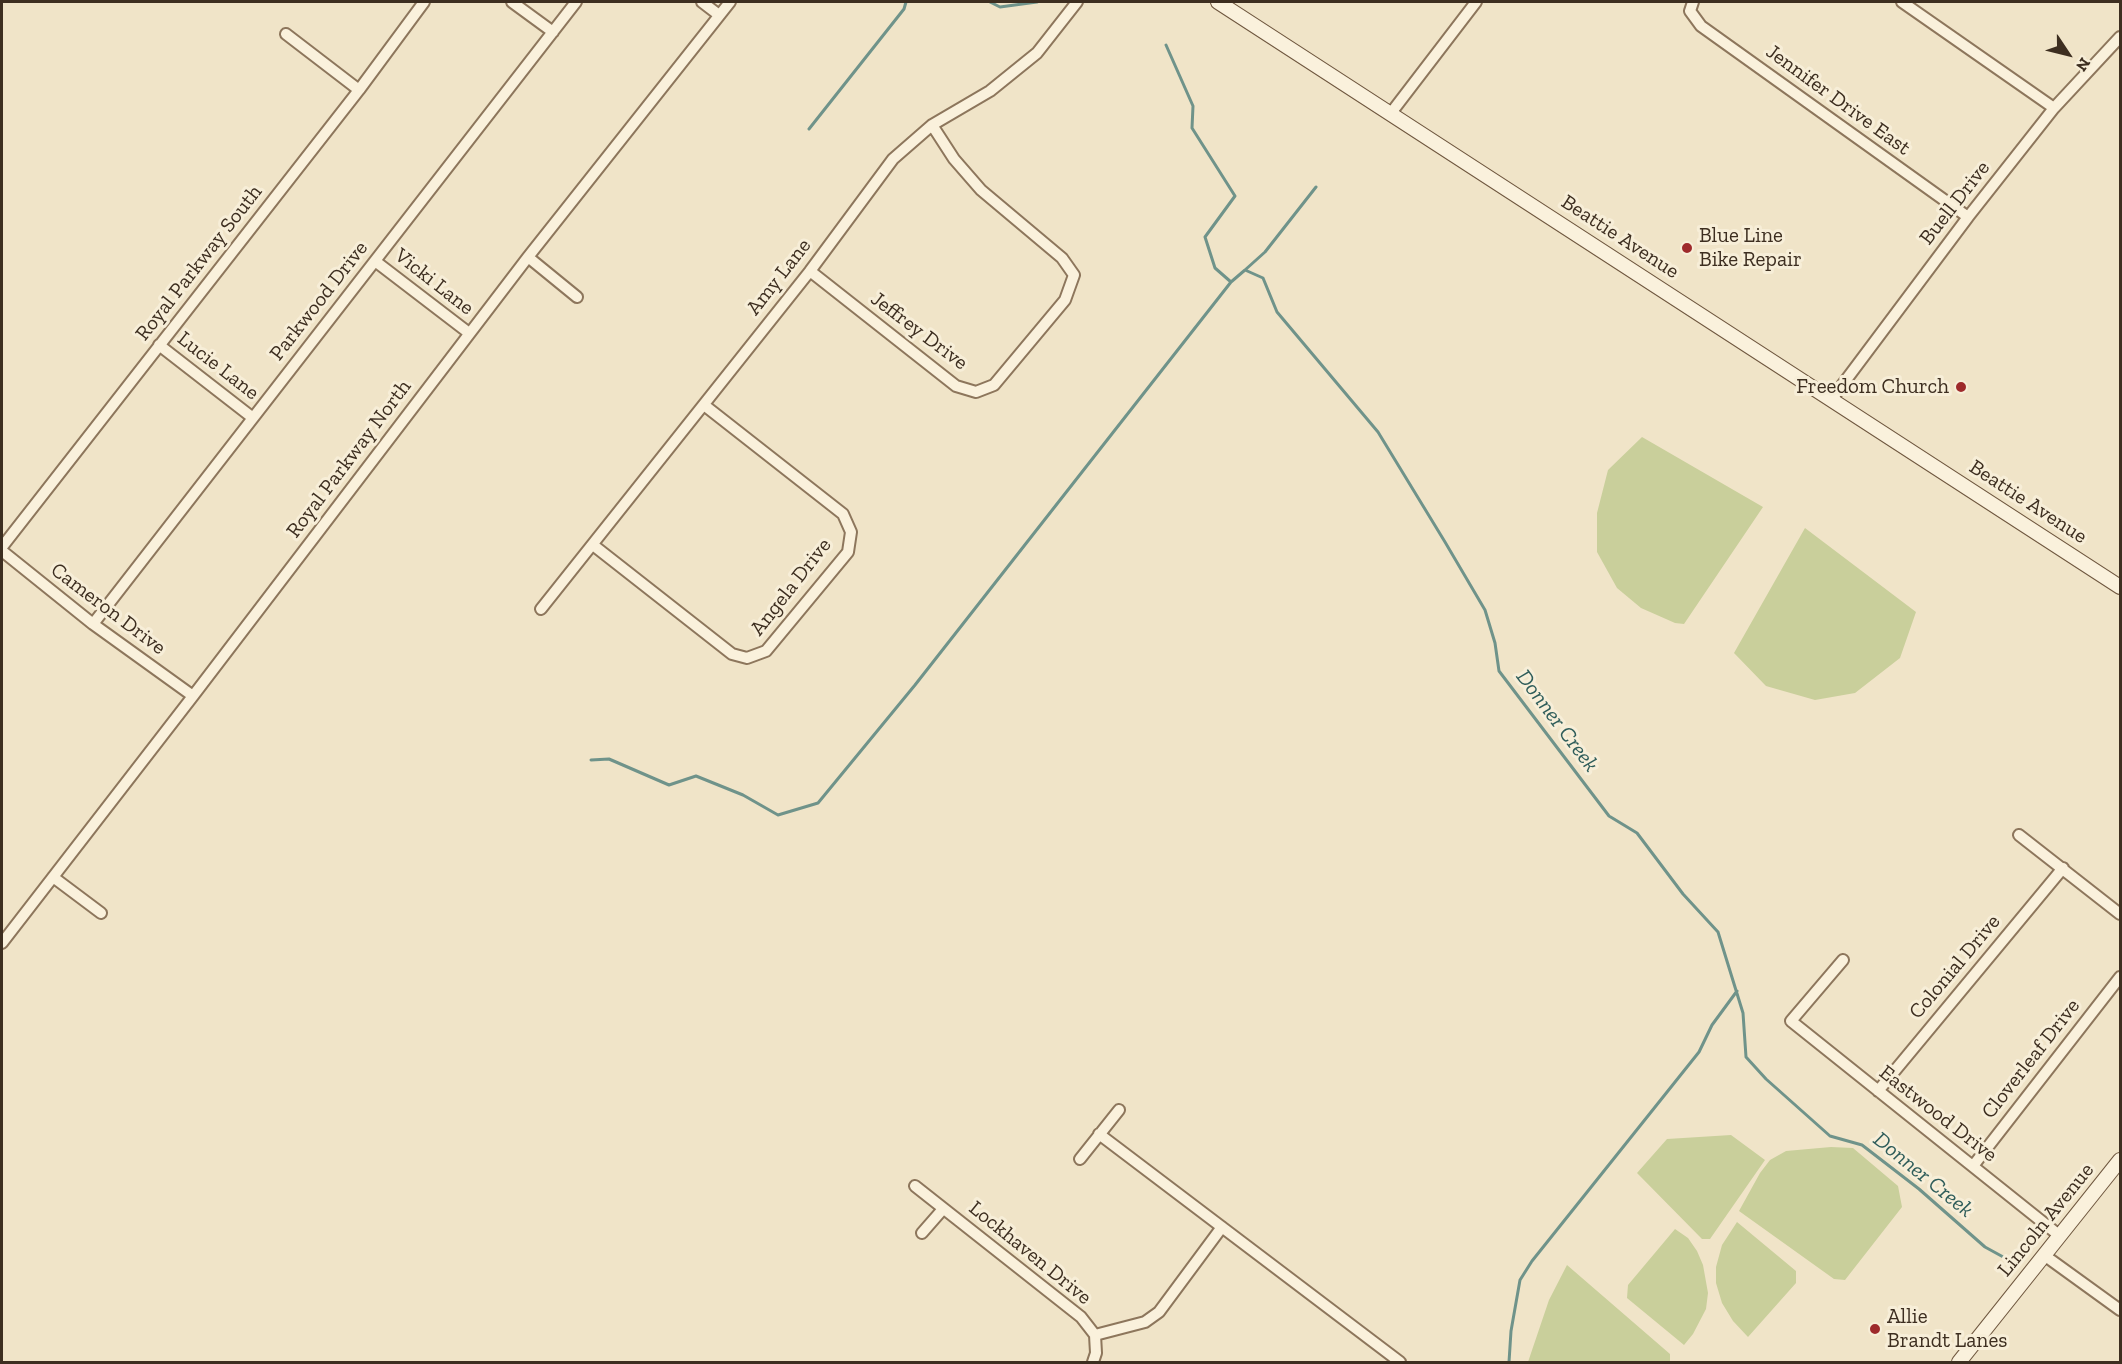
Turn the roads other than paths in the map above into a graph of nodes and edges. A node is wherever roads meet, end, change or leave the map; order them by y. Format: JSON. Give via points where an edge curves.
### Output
{"nodes":[{"id":1,"x":424,"y":2,"type":"edge"},
{"id":2,"x":512,"y":2,"type":"edge"},
{"id":3,"x":576,"y":2,"type":"edge"},
{"id":4,"x":702,"y":2,"type":"edge"},
{"id":5,"x":730,"y":2,"type":"edge"},
{"id":6,"x":1077,"y":2,"type":"edge"},
{"id":7,"x":1218,"y":2,"type":"edge"},
{"id":8,"x":1476,"y":2,"type":"edge"},
{"id":9,"x":1902,"y":2,"type":"edge"},
{"id":10,"x":1691,"y":6,"type":"edge"},
{"id":11,"x":719,"y":15,"type":"junction"},
{"id":12,"x":553,"y":32,"type":"junction"},
{"id":13,"x":286,"y":34,"type":"dead end"},
{"id":14,"x":2121,"y":37,"type":"edge"},
{"id":15,"x":359,"y":90,"type":"junction"},
{"id":16,"x":2054,"y":108,"type":"junction"},
{"id":17,"x":1391,"y":113,"type":"junction"},
{"id":18,"x":932,"y":125,"type":"junction"},
{"id":19,"x":1968,"y":217,"type":"junction"},
{"id":20,"x":528,"y":257,"type":"junction"},
{"id":21,"x":375,"y":261,"type":"junction"},
{"id":22,"x":810,"y":271,"type":"junction"},
{"id":23,"x":577,"y":297,"type":"dead end"},
{"id":24,"x":469,"y":333,"type":"junction"},
{"id":25,"x":159,"y":345,"type":"junction"},
{"id":26,"x":1831,"y":400,"type":"junction"},
{"id":27,"x":704,"y":405,"type":"junction"},
{"id":28,"x":253,"y":418,"type":"junction"},
{"id":29,"x":593,"y":545,"type":"junction"},
{"id":30,"x":2,"y":549,"type":"edge"},
{"id":31,"x":2121,"y":587,"type":"edge"},
{"id":32,"x":541,"y":609,"type":"dead end"},
{"id":33,"x":93,"y":624,"type":"junction"},
{"id":34,"x":193,"y":696,"type":"junction"},
{"id":35,"x":2019,"y":835,"type":"dead end"},
{"id":36,"x":2063,"y":868,"type":"junction"},
{"id":37,"x":53,"y":877,"type":"junction"},
{"id":38,"x":101,"y":913,"type":"dead end"},
{"id":39,"x":2121,"y":914,"type":"edge"},
{"id":40,"x":2,"y":943,"type":"edge"},
{"id":41,"x":1843,"y":960,"type":"dead end"},
{"id":42,"x":2121,"y":977,"type":"edge"},
{"id":43,"x":1878,"y":1091,"type":"junction"},
{"id":44,"x":1119,"y":1110,"type":"dead end"},
{"id":45,"x":1099,"y":1134,"type":"junction"},
{"id":46,"x":1080,"y":1159,"type":"dead end"},
{"id":47,"x":2121,"y":1160,"type":"edge"},
{"id":48,"x":1973,"y":1166,"type":"junction"},
{"id":49,"x":915,"y":1186,"type":"dead end"},
{"id":50,"x":943,"y":1209,"type":"junction"},
{"id":51,"x":1222,"y":1227,"type":"junction"},
{"id":52,"x":922,"y":1233,"type":"dead end"},
{"id":53,"x":2060,"y":1236,"type":"junction"},
{"id":54,"x":2044,"y":1255,"type":"junction"},
{"id":55,"x":2121,"y":1310,"type":"edge"},
{"id":56,"x":1095,"y":1335,"type":"junction"},
{"id":57,"x":1392,"y":1360,"type":"edge"},
{"id":58,"x":1093,"y":1362,"type":"edge"},
{"id":59,"x":1959,"y":1362,"type":"edge"}],
"edges":[{"from":1,"to":15,"type":"street","name":"Royal Parkway South"},
{"from":2,"to":12,"type":"street"},
{"from":3,"to":12,"type":"street","name":"Parkwood Drive"},
{"from":4,"to":11,"type":"street"},
{"from":5,"to":11,"type":"street","name":"Royal Parkway North"},
{"from":6,"to":18,"type":"street","name":"Amy Lane","via":[[1037,53],[990,91]]},
{"from":7,"to":17,"type":"street","name":"Beattie Avenue"},
{"from":8,"to":17,"type":"street"},
{"from":9,"to":16,"type":"street"},
{"from":10,"to":19,"type":"street","name":"Jennifer Drive East","via":[[1701,26]]},
{"from":11,"to":20,"type":"street","name":"Royal Parkway North"},
{"from":12,"to":21,"type":"street","name":"Parkwood Drive"},
{"from":13,"to":15,"type":"street"},
{"from":14,"to":16,"type":"street","name":"Buell Drive"},
{"from":15,"to":25,"type":"street","name":"Royal Parkway South"},
{"from":16,"to":19,"type":"street","name":"Buell Drive"},
{"from":17,"to":26,"type":"street","name":"Beattie Avenue"},
{"from":18,"to":22,"type":"street","name":"Amy Lane","via":[[893,159]]},
{"from":18,"to":22,"type":"street","name":"Jeffrey Drive","via":[[981,190],[1062,258],[1074,275],[1065,300],[994,385],[976,392],[956,386]]},
{"from":19,"to":26,"type":"street","name":"Buell Drive"},
{"from":20,"to":23,"type":"street"},
{"from":20,"to":24,"type":"street","name":"Royal Parkway North"},
{"from":21,"to":24,"type":"street","name":"Vicki Lane"},
{"from":21,"to":28,"type":"street","name":"Parkwood Drive"},
{"from":22,"to":27,"type":"street","name":"Amy Lane"},
{"from":24,"to":34,"type":"street","name":"Royal Parkway North"},
{"from":25,"to":28,"type":"street","name":"Lucie Lane"},
{"from":25,"to":30,"type":"street","name":"Royal Parkway South"},
{"from":26,"to":31,"type":"street","name":"Beattie Avenue"},
{"from":27,"to":29,"type":"street","name":"Amy Lane"},
{"from":27,"to":29,"type":"street","name":"Angela Drive","via":[[843,514],[851,532],[848,552],[766,651],[747,658],[732,654]]},
{"from":28,"to":33,"type":"street","name":"Parkwood Drive"},
{"from":29,"to":32,"type":"street","name":"Amy Lane"},
{"from":30,"to":33,"type":"street","name":"Cameron Drive"},
{"from":33,"to":34,"type":"street","name":"Cameron Drive"},
{"from":34,"to":37,"type":"street","name":"Royal Parkway North"},
{"from":35,"to":36,"type":"street"},
{"from":36,"to":39,"type":"street"},
{"from":36,"to":43,"type":"street","name":"Colonial Drive"},
{"from":37,"to":38,"type":"street"},
{"from":37,"to":40,"type":"street","name":"Royal Parkway North"},
{"from":41,"to":43,"type":"street","name":"Eastwood Drive","via":[[1791,1021]]},
{"from":42,"to":48,"type":"street","name":"Cloverleaf Drive"},
{"from":43,"to":48,"type":"street","name":"Eastwood Drive"},
{"from":44,"to":45,"type":"street"},
{"from":45,"to":46,"type":"street"},
{"from":45,"to":51,"type":"street"},
{"from":47,"to":53,"type":"street","name":"Lincoln Avenue"},
{"from":48,"to":53,"type":"street","name":"Eastwood Drive"},
{"from":49,"to":50,"type":"street","name":"Lockhaven Drive"},
{"from":50,"to":52,"type":"street"},
{"from":50,"to":56,"type":"street","name":"Lockhaven Drive","via":[[1081,1317]]},
{"from":51,"to":56,"type":"street","via":[[1159,1312],[1145,1322]]},
{"from":51,"to":57,"type":"street"},
{"from":53,"to":54,"type":"street","name":"Lincoln Avenue"},
{"from":54,"to":55,"type":"street"},
{"from":54,"to":59,"type":"street","name":"Lincoln Avenue"},
{"from":56,"to":58,"type":"street","name":"Lockhaven Drive"}]}
